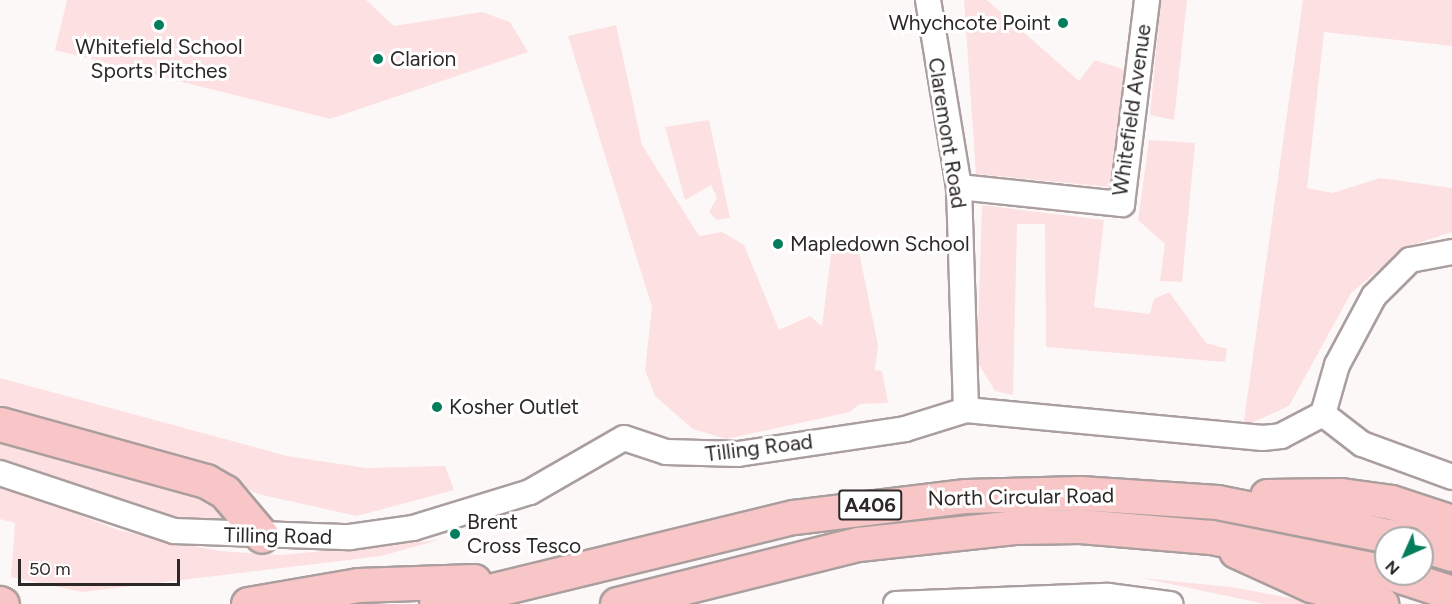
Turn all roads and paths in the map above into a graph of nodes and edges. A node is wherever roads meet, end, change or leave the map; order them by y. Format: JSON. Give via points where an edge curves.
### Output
{"nodes":[{"id":1,"x":928,"y":0,"type":"edge"},
{"id":2,"x":1147,"y":0,"type":"edge"},
{"id":3,"x":959,"y":187,"type":"junction"},
{"id":4,"x":1452,"y":252,"type":"edge"},
{"id":5,"x":966,"y":410,"type":"junction"},
{"id":6,"x":1323,"y":414,"type":"junction"},
{"id":7,"x":0,"y":424,"type":"edge"},
{"id":8,"x":0,"y":473,"type":"edge"},
{"id":9,"x":1452,"y":477,"type":"edge"},
{"id":10,"x":1217,"y":501,"type":"junction"},
{"id":11,"x":1452,"y":522,"type":"edge"},
{"id":12,"x":1374,"y":533,"type":"edge"},
{"id":13,"x":262,"y":536,"type":"junction"},
{"id":14,"x":1210,"y":537,"type":"junction"},
{"id":15,"x":1434,"y":549,"type":"edge"},
{"id":16,"x":1452,"y":554,"type":"edge"},
{"id":17,"x":1374,"y":570,"type":"edge"},
{"id":18,"x":530,"y":578,"type":"junction"},
{"id":19,"x":1431,"y":586,"type":"edge"},
{"id":20,"x":1450,"y":592,"type":"edge"},
{"id":21,"x":248,"y":604,"type":"edge"},
{"id":22,"x":436,"y":604,"type":"edge"},
{"id":23,"x":617,"y":604,"type":"edge"},
{"id":24,"x":896,"y":604,"type":"edge"},
{"id":25,"x":1170,"y":604,"type":"edge"},
{"id":26,"x":1381,"y":604,"type":"edge"}],
"edges":[{"from":1,"to":3,"type":"street","name":"Claremont Road"},
{"from":2,"to":3,"type":"street","name":"Whitefield Avenue","via":[[1122,204]]},
{"from":3,"to":5,"type":"street","name":"Claremont Road"},
{"from":4,"to":6,"type":"street","via":[[1410,260],[1374,296],[1337,365]]},
{"from":5,"to":6,"type":"street","name":"Tilling Road","via":[[1263,438],[1281,436]]},
{"from":5,"to":13,"type":"street","name":"Tilling Road","via":[[905,429],[738,454],[666,452],[624,438],[530,492],[413,528],[350,537]]},
{"from":6,"to":9,"type":"street","via":[[1362,444]]},
{"from":7,"to":13,"type":"highway","via":[[206,481],[225,492]]},
{"from":8,"to":13,"type":"street","name":"Tilling Road","via":[[174,531]]},
{"from":10,"to":11,"type":"highway","number":"A406","via":[[1341,495],[1391,502]]},
{"from":10,"to":12,"type":"highway","name":"North Circular Road","number":"A406"},
{"from":10,"to":18,"type":"highway","name":"North Circular Road","number":"A406","via":[[1080,493],[905,501],[794,518]]},
{"from":14,"to":17,"type":"highway","name":"North Circular Road","number":"A406"},
{"from":14,"to":23,"type":"highway","name":"North Circular Road","number":"A406","via":[[1080,526],[908,537],[800,556]]},
{"from":14,"to":26,"type":"highway","number":"A406","via":[[1261,565]]},
{"from":15,"to":16,"type":"highway"},
{"from":18,"to":21,"type":"highway","number":"A406","via":[[358,585]]},
{"from":18,"to":22,"type":"highway","name":"North Circular Road","number":"A406"},
{"from":19,"to":20,"type":"highway"},
{"from":24,"to":25,"type":"street","via":[[1108,596]]}]}
